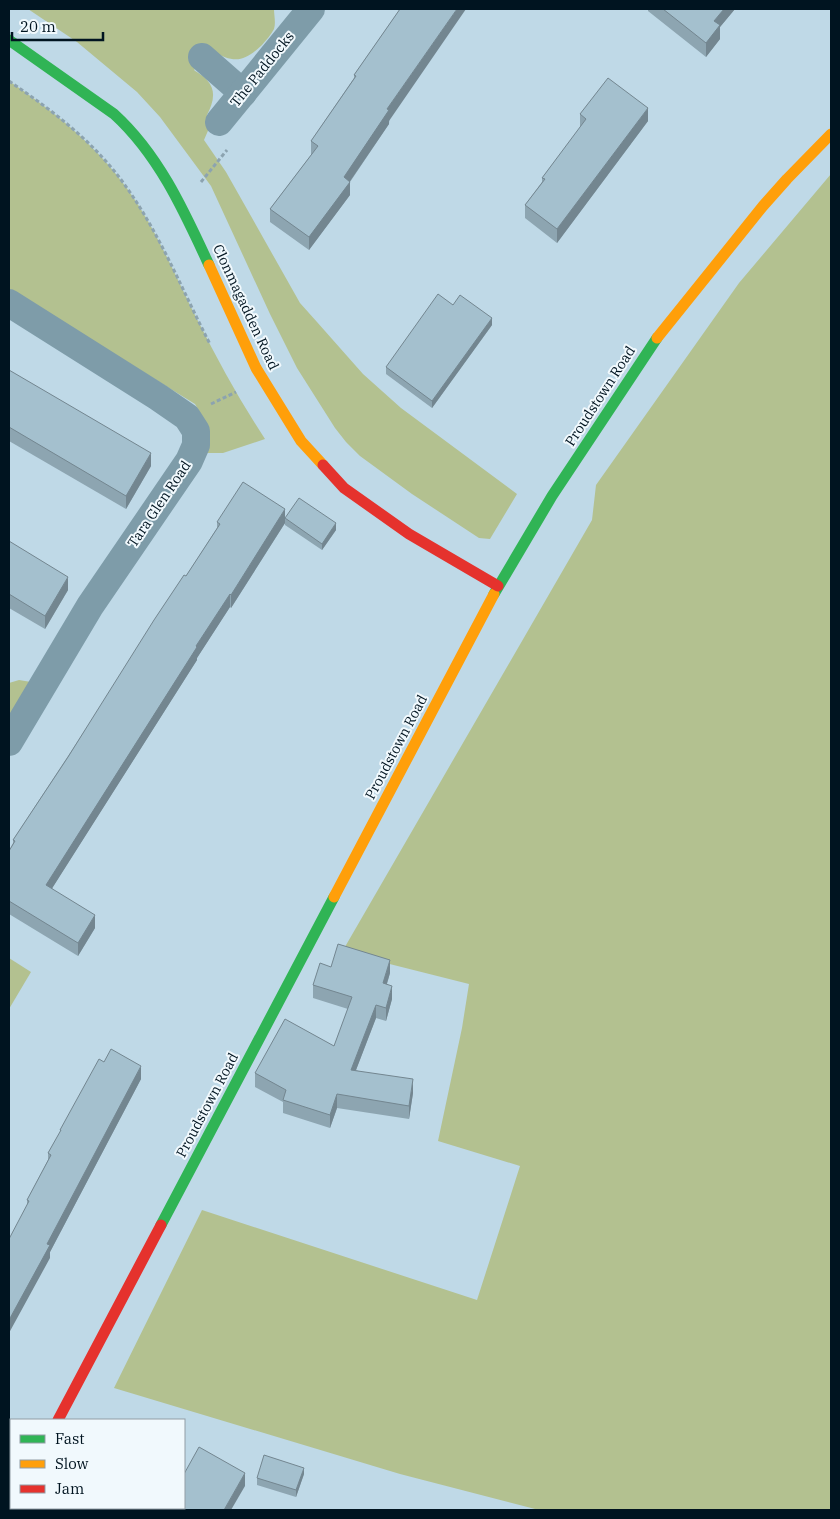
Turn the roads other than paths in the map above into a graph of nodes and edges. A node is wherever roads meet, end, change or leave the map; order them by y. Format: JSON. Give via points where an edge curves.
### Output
{"nodes":[{"id":1,"x":305,"y":11,"type":"edge"},
{"id":2,"x":9,"y":40,"type":"edge"},
{"id":3,"x":202,"y":57,"type":"dead end"},
{"id":4,"x":243,"y":93,"type":"junction"},
{"id":5,"x":219,"y":122,"type":"dead end"},
{"id":6,"x":831,"y":134,"type":"edge"},
{"id":7,"x":9,"y":303,"type":"edge"},
{"id":8,"x":498,"y":586,"type":"junction"},
{"id":9,"x":9,"y":742,"type":"edge"},
{"id":10,"x":59,"y":1419,"type":"edge"}],
"edges":[{"from":1,"to":4,"type":"street","name":"The Paddocks"},
{"from":2,"to":8,"type":"main road","name":"Clonmagadden Road","via":[[114,114],[159,167],[183,208],[256,368],[301,441],[344,488],[410,534]]},
{"from":3,"to":4,"type":"street"},
{"from":4,"to":5,"type":"street","name":"The Paddocks"},
{"from":6,"to":8,"type":"main road","name":"Proudstown Road","via":[[763,206],[655,341],[552,496]]},
{"from":7,"to":9,"type":"street","name":"Tara Glen Road","via":[[172,407],[186,417],[196,431],[196,445],[189,461],[90,606]]},
{"from":8,"to":10,"type":"main road","name":"Proudstown Road"}]}
